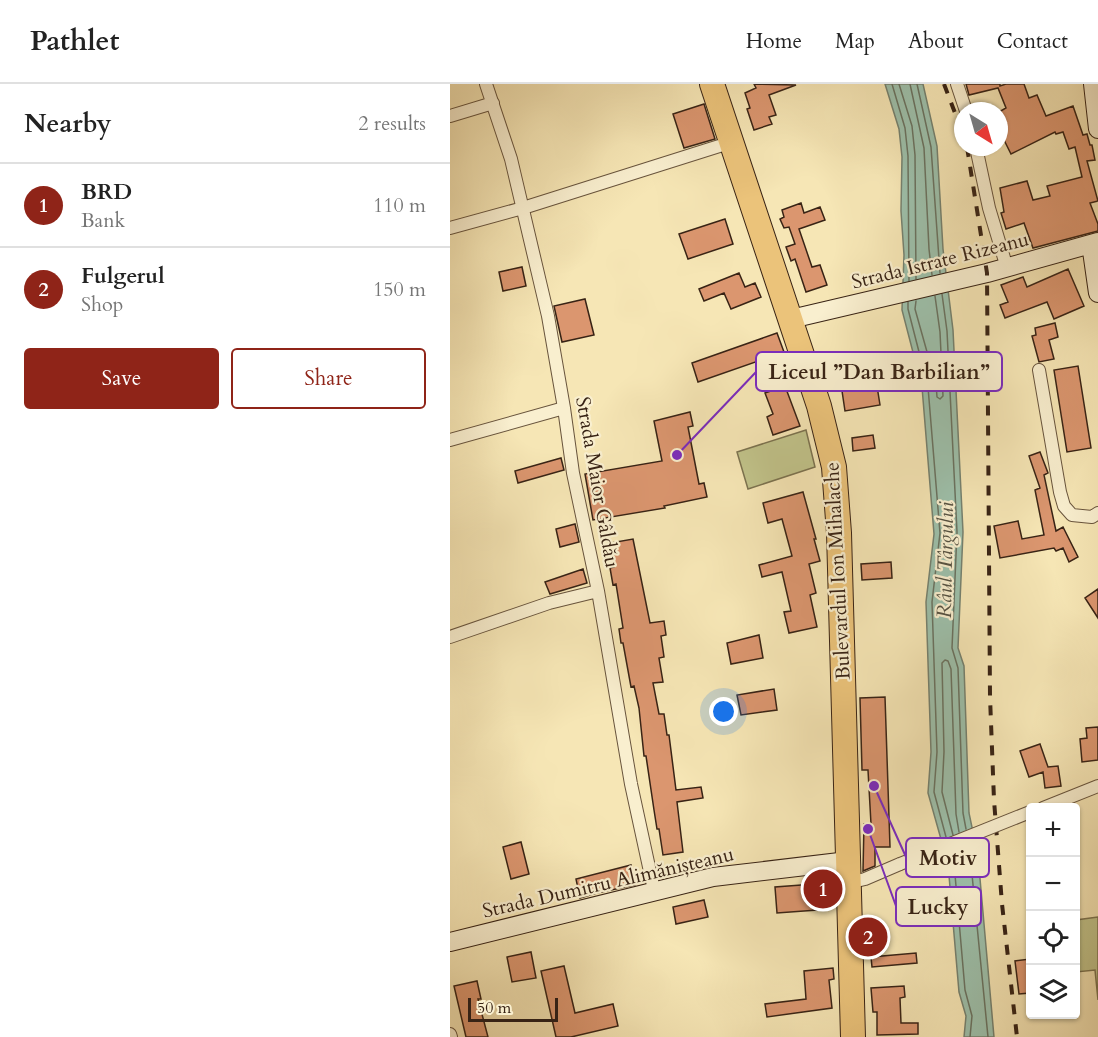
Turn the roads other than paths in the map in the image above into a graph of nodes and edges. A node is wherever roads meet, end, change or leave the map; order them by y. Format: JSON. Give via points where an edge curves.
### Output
{"nodes":[{"id":1,"x":486,"y":84,"type":"edge"},
{"id":2,"x":712,"y":84,"type":"edge"},
{"id":3,"x":957,"y":84,"type":"edge"},
{"id":4,"x":1093,"y":84,"type":"edge"},
{"id":5,"x":963,"y":102,"type":"edge"},
{"id":6,"x":493,"y":103,"type":"junction"},
{"id":7,"x":450,"y":116,"type":"edge"},
{"id":8,"x":1098,"y":129,"type":"edge"},
{"id":9,"x":732,"y":142,"type":"junction"},
{"id":10,"x":978,"y":156,"type":"edge"},
{"id":11,"x":523,"y":208,"type":"junction"},
{"id":12,"x":450,"y":228,"type":"edge"},
{"id":13,"x":1094,"y":243,"type":"edge"},
{"id":14,"x":1007,"y":268,"type":"junction"},
{"id":15,"x":1098,"y":293,"type":"edge"},
{"id":16,"x":792,"y":319,"type":"junction"},
{"id":17,"x":1039,"y":370,"type":"dead end"},
{"id":18,"x":564,"y":408,"type":"junction"},
{"id":19,"x":450,"y":440,"type":"edge"},
{"id":20,"x":1098,"y":513,"type":"edge"},
{"id":21,"x":598,"y":591,"type":"junction"},
{"id":22,"x":450,"y":637,"type":"edge"},
{"id":23,"x":1098,"y":786,"type":"edge"},
{"id":24,"x":1053,"y":803,"type":"edge"},
{"id":25,"x":1026,"y":814,"type":"edge"},
{"id":26,"x":848,"y":872,"type":"junction"},
{"id":27,"x":654,"y":890,"type":"junction"},
{"id":28,"x":450,"y":942,"type":"edge"},
{"id":29,"x":853,"y":1037,"type":"edge"}],
"edges":[{"from":1,"to":6,"type":"street","name":"Strada Maior Gâldău"},
{"from":2,"to":9,"type":"highway","name":"Bulevardul Ion Mihalache"},
{"from":3,"to":5,"type":"street"},
{"from":4,"to":8,"type":"street"},
{"from":6,"to":7,"type":"street"},
{"from":6,"to":11,"type":"street","name":"Strada Maior Gâldău"},
{"from":9,"to":11,"type":"street"},
{"from":9,"to":16,"type":"highway","name":"Bulevardul Ion Mihalache"},
{"from":10,"to":14,"type":"street"},
{"from":11,"to":12,"type":"street"},
{"from":11,"to":18,"type":"street","name":"Strada Maior Gâldău"},
{"from":13,"to":14,"type":"street","name":"Strada Istrate Rizeanu"},
{"from":13,"to":15,"type":"street"},
{"from":14,"to":16,"type":"street","name":"Strada Istrate Rizeanu"},
{"from":16,"to":26,"type":"highway","name":"Bulevardul Ion Mihalache","via":[[828,440],[837,494]]},
{"from":17,"to":20,"type":"street","via":[[1064,506],[1072,515]]},
{"from":18,"to":19,"type":"street"},
{"from":18,"to":21,"type":"street","name":"Strada Maior Gâldău","via":[[573,473]]},
{"from":21,"to":22,"type":"street","via":[[549,603]]},
{"from":21,"to":27,"type":"street","name":"Strada Maior Gâldău"},
{"from":23,"to":24,"type":"street"},
{"from":25,"to":26,"type":"street","bridge":true,"via":[[865,879]]},
{"from":26,"to":27,"type":"street","name":"Strada Dumitru Alimănișteanu","via":[[713,877]]},
{"from":26,"to":29,"type":"highway","name":"Bulevardul Ion Mihalache"},
{"from":27,"to":28,"type":"street","name":"Strada Dumitru Alimănișteanu"}]}
